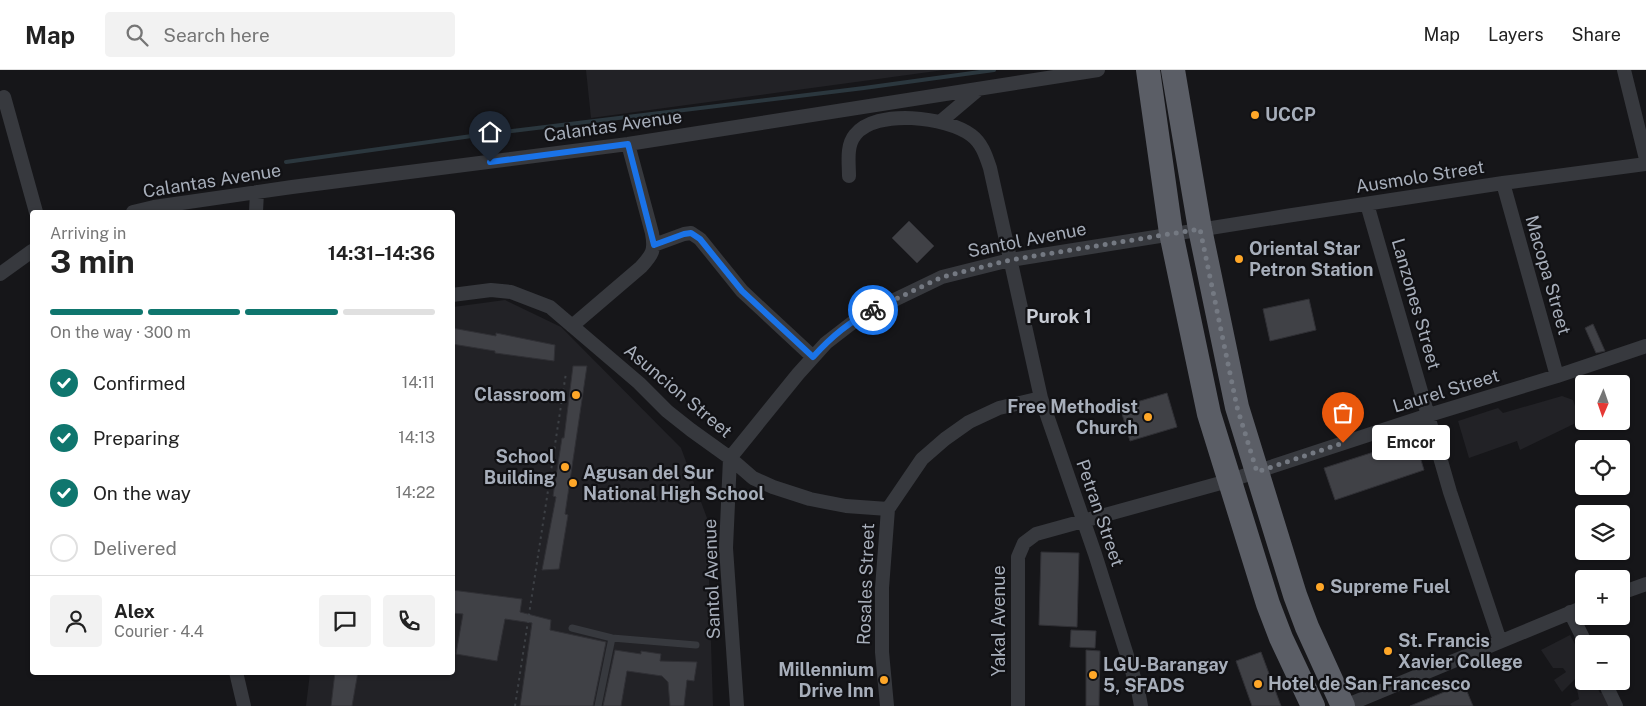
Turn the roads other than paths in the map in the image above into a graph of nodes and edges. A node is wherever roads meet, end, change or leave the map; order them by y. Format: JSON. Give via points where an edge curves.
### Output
{"nodes":[{"id":1,"x":1098,"y":70,"type":"edge"},
{"id":2,"x":1148,"y":70,"type":"edge"},
{"id":3,"x":1173,"y":70,"type":"edge"},
{"id":4,"x":1624,"y":70,"type":"edge"},
{"id":5,"x":979,"y":89,"type":"junction"},
{"id":6,"x":4,"y":98,"type":"dead end"},
{"id":7,"x":940,"y":122,"type":"junction"},
{"id":8,"x":1185,"y":135,"type":"junction"},
{"id":9,"x":1159,"y":140,"type":"junction"},
{"id":10,"x":628,"y":144,"type":"junction"},
{"id":11,"x":1646,"y":159,"type":"edge"},
{"id":12,"x":1646,"y":164,"type":"edge"},
{"id":13,"x":849,"y":176,"type":"dead end"},
{"id":14,"x":1503,"y":183,"type":"junction"},
{"id":15,"x":257,"y":192,"type":"junction"},
{"id":16,"x":1367,"y":204,"type":"junction"},
{"id":17,"x":35,"y":210,"type":"edge"},
{"id":18,"x":141,"y":210,"type":"edge"},
{"id":19,"x":256,"y":210,"type":"edge"},
{"id":20,"x":1200,"y":229,"type":"junction"},
{"id":21,"x":1171,"y":233,"type":"junction"},
{"id":22,"x":654,"y":245,"type":"junction"},
{"id":23,"x":30,"y":252,"type":"edge"},
{"id":24,"x":1010,"y":260,"type":"junction"},
{"id":25,"x":0,"y":274,"type":"edge"},
{"id":26,"x":455,"y":295,"type":"edge"},
{"id":27,"x":572,"y":326,"type":"junction"},
{"id":28,"x":1646,"y":346,"type":"edge"},
{"id":29,"x":813,"y":357,"type":"junction"},
{"id":30,"x":1557,"y":376,"type":"junction"},
{"id":31,"x":1041,"y":398,"type":"junction"},
{"id":32,"x":1429,"y":415,"type":"junction"},
{"id":33,"x":730,"y":458,"type":"junction"},
{"id":34,"x":1257,"y":472,"type":"junction"},
{"id":35,"x":1228,"y":481,"type":"junction"},
{"id":36,"x":888,"y":509,"type":"junction"},
{"id":37,"x":1082,"y":521,"type":"junction"},
{"id":38,"x":1646,"y":584,"type":"edge"},
{"id":39,"x":1630,"y":590,"type":"edge"},
{"id":40,"x":1575,"y":610,"type":"edge"},
{"id":41,"x":572,"y":628,"type":"dead end"},
{"id":42,"x":612,"y":638,"type":"junction"},
{"id":43,"x":1500,"y":641,"type":"junction"},
{"id":44,"x":696,"y":645,"type":"dead end"},
{"id":45,"x":237,"y":675,"type":"edge"},
{"id":46,"x":1608,"y":690,"type":"edge"},
{"id":47,"x":244,"y":706,"type":"edge"},
{"id":48,"x":598,"y":706,"type":"edge"},
{"id":49,"x":737,"y":706,"type":"edge"},
{"id":50,"x":887,"y":706,"type":"edge"},
{"id":51,"x":1018,"y":706,"type":"edge"},
{"id":52,"x":1141,"y":706,"type":"edge"},
{"id":53,"x":1313,"y":706,"type":"edge"},
{"id":54,"x":1344,"y":706,"type":"edge"},
{"id":55,"x":1616,"y":706,"type":"edge"}],
"edges":[{"from":1,"to":5,"type":"street","name":"Calantas Avenue"},
{"from":2,"to":9,"type":"highway"},
{"from":3,"to":8,"type":"highway"},
{"from":4,"to":11,"type":"street"},
{"from":5,"to":7,"type":"street"},
{"from":5,"to":10,"type":"street","name":"Calantas Avenue"},
{"from":6,"to":17,"type":"street"},
{"from":7,"to":13,"type":"street","name":"Petran Street","via":[[900,118],[861,129],[851,140]]},
{"from":7,"to":24,"type":"street","name":"Petran Street","via":[[972,136],[983,149]]},
{"from":8,"to":9,"type":"highway"},
{"from":8,"to":20,"type":"highway"},
{"from":9,"to":21,"type":"highway"},
{"from":10,"to":15,"type":"street","name":"Calantas Avenue"},
{"from":10,"to":22,"type":"street"},
{"from":12,"to":14,"type":"street","name":"Ausmolo Street"},
{"from":14,"to":16,"type":"street","name":"Ausmolo Street"},
{"from":14,"to":30,"type":"street","name":"Macopa Street"},
{"from":15,"to":18,"type":"street","name":"Calantas Avenue"},
{"from":15,"to":19,"type":"street"},
{"from":16,"to":20,"type":"street","name":"Ausmolo Street"},
{"from":16,"to":32,"type":"street","name":"Lanzones Street"},
{"from":20,"to":21,"type":"street","name":"Ausmolo Street"},
{"from":20,"to":34,"type":"highway","via":[[1237,407]]},
{"from":21,"to":24,"type":"street","name":"Santol Avenue"},
{"from":21,"to":35,"type":"highway","via":[[1207,406]]},
{"from":22,"to":27,"type":"street","via":[[650,257],[641,267]]},
{"from":22,"to":29,"type":"street","via":[[691,233],[700,239],[742,291]]},
{"from":23,"to":25,"type":"street"},
{"from":24,"to":29,"type":"street","name":"Santol Avenue","via":[[942,277],[861,316]]},
{"from":24,"to":31,"type":"street","name":"Petran Street"},
{"from":26,"to":27,"type":"street","name":"Asuncion Street","via":[[491,290],[511,292],[550,307]]},
{"from":27,"to":33,"type":"street","name":"Asuncion Street","via":[[673,416]]},
{"from":28,"to":30,"type":"street","name":"Laurel Street"},
{"from":29,"to":33,"type":"street","name":"Santol Avenue"},
{"from":30,"to":32,"type":"street","name":"Laurel Street"},
{"from":31,"to":36,"type":"street","name":"Rosales Street","via":[[999,408],[969,422],[945,439],[922,458]]},
{"from":31,"to":37,"type":"street","name":"Petran Street"},
{"from":32,"to":34,"type":"street","name":"Laurel Street"},
{"from":32,"to":43,"type":"street","name":"Lanzones Street","via":[[1450,492]]},
{"from":33,"to":36,"type":"street","name":"Asuncion Street","via":[[753,478],[810,499]]},
{"from":33,"to":49,"type":"street","name":"Santol Avenue","via":[[726,548]]},
{"from":34,"to":35,"type":"street","name":"Yakal Avenue"},
{"from":34,"to":54,"type":"highway","via":[[1295,595]]},
{"from":35,"to":37,"type":"street","name":"Yakal Avenue"},
{"from":35,"to":53,"type":"highway","via":[[1278,630]]},
{"from":36,"to":50,"type":"street","name":"Rosales Street","via":[[882,588],[882,652]]},
{"from":37,"to":51,"type":"street","name":"Yakal Avenue","via":[[1036,534],[1024,543],[1018,557]]},
{"from":37,"to":52,"type":"street","name":"Petran Street"},
{"from":38,"to":39,"type":"street"},
{"from":40,"to":43,"type":"street"},
{"from":41,"to":42,"type":"lane"},
{"from":42,"to":44,"type":"lane"},
{"from":42,"to":48,"type":"lane"},
{"from":43,"to":54,"type":"street"},
{"from":45,"to":47,"type":"street"},
{"from":46,"to":55,"type":"street"}]}
